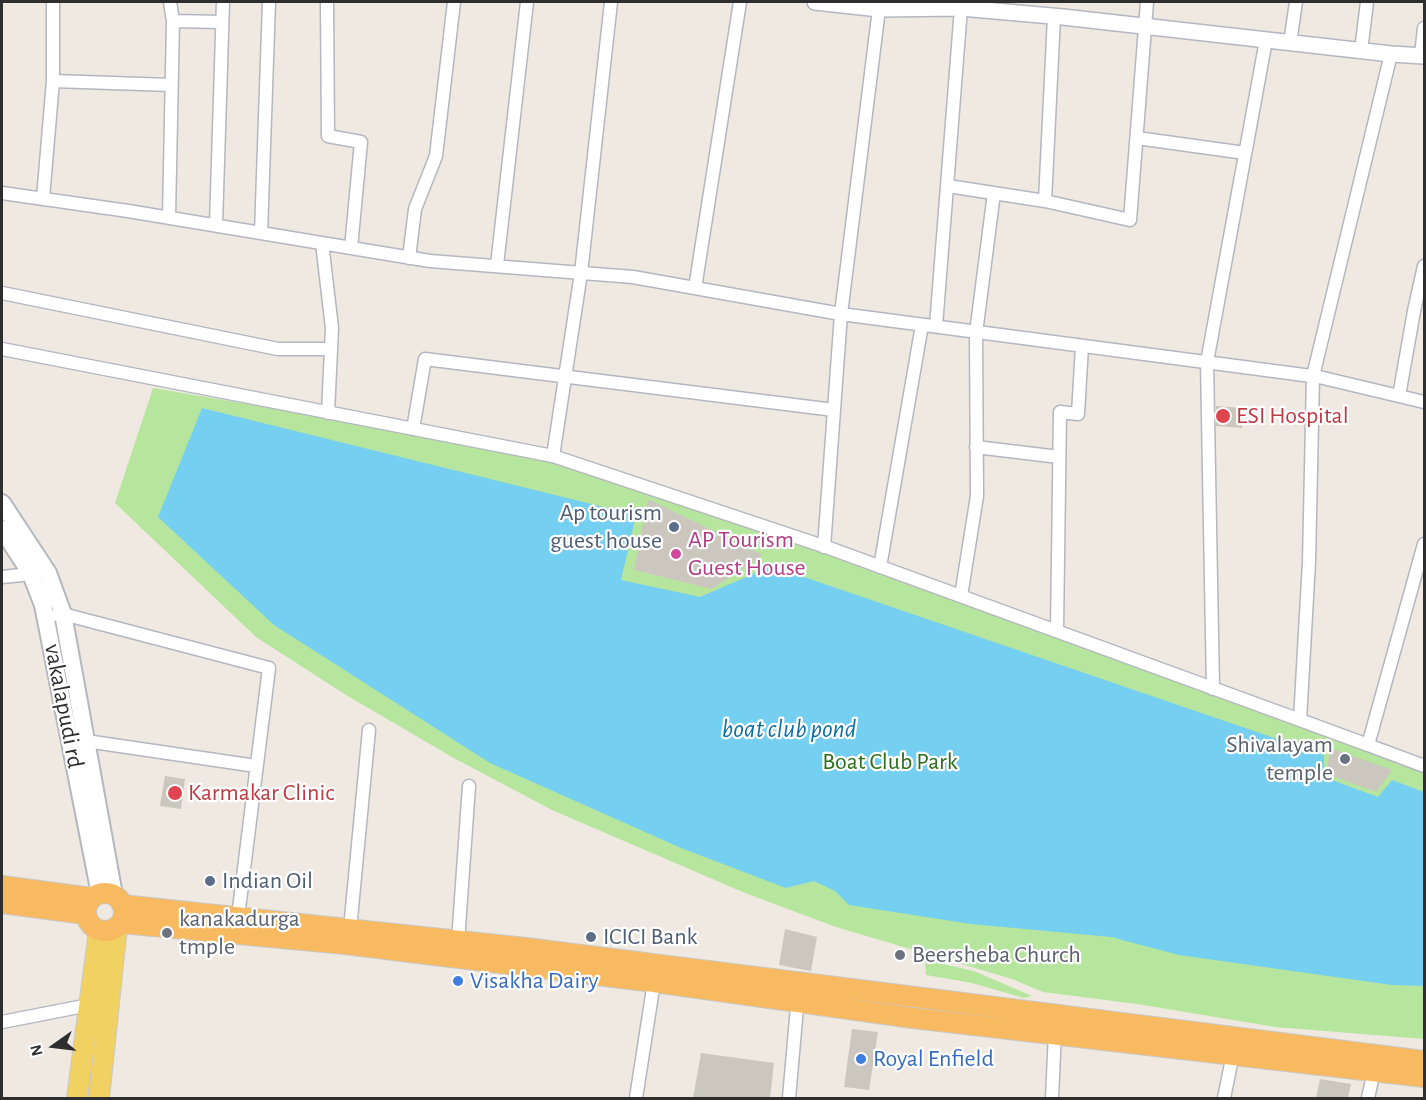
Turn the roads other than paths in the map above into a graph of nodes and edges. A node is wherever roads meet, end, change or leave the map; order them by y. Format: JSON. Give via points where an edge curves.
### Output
{"nodes":[{"id":1,"x":53,"y":2,"type":"edge"},
{"id":2,"x":170,"y":2,"type":"edge"},
{"id":3,"x":223,"y":2,"type":"edge"},
{"id":4,"x":269,"y":2,"type":"edge"},
{"id":5,"x":327,"y":2,"type":"edge"},
{"id":6,"x":454,"y":2,"type":"edge"},
{"id":7,"x":527,"y":2,"type":"edge"},
{"id":8,"x":612,"y":2,"type":"edge"},
{"id":9,"x":740,"y":2,"type":"edge"},
{"id":10,"x":814,"y":2,"type":"edge"},
{"id":11,"x":1148,"y":2,"type":"edge"},
{"id":12,"x":1296,"y":2,"type":"edge"},
{"id":13,"x":1367,"y":2,"type":"edge"},
{"id":14,"x":860,"y":4,"type":"edge"},
{"id":15,"x":879,"y":5,"type":"edge"},
{"id":16,"x":996,"y":7,"type":"edge"},
{"id":17,"x":961,"y":8,"type":"junction"},
{"id":18,"x":1054,"y":17,"type":"junction"},
{"id":19,"x":173,"y":21,"type":"junction"},
{"id":20,"x":222,"y":22,"type":"junction"},
{"id":21,"x":1145,"y":27,"type":"junction"},
{"id":22,"x":1425,"y":28,"type":"edge"},
{"id":23,"x":1266,"y":40,"type":"junction"},
{"id":24,"x":1290,"y":43,"type":"junction"},
{"id":25,"x":1361,"y":51,"type":"junction"},
{"id":26,"x":1391,"y":54,"type":"junction"},
{"id":27,"x":1423,"y":55,"type":"edge"},
{"id":28,"x":52,"y":81,"type":"junction"},
{"id":29,"x":171,"y":85,"type":"junction"},
{"id":30,"x":1137,"y":138,"type":"junction"},
{"id":31,"x":1245,"y":153,"type":"junction"},
{"id":32,"x":948,"y":186,"type":"junction"},
{"id":33,"x":2,"y":192,"type":"edge"},
{"id":34,"x":994,"y":193,"type":"junction"},
{"id":35,"x":43,"y":198,"type":"junction"},
{"id":36,"x":1045,"y":201,"type":"junction"},
{"id":37,"x":169,"y":217,"type":"junction"},
{"id":38,"x":216,"y":225,"type":"junction"},
{"id":39,"x":261,"y":233,"type":"junction"},
{"id":40,"x":322,"y":243,"type":"junction"},
{"id":41,"x":351,"y":248,"type":"junction"},
{"id":42,"x":409,"y":258,"type":"junction"},
{"id":43,"x":497,"y":265,"type":"junction"},
{"id":44,"x":1425,"y":266,"type":"edge"},
{"id":45,"x":581,"y":273,"type":"junction"},
{"id":46,"x":695,"y":288,"type":"junction"},
{"id":47,"x":2,"y":293,"type":"edge"},
{"id":48,"x":841,"y":314,"type":"junction"},
{"id":49,"x":922,"y":325,"type":"junction"},
{"id":50,"x":936,"y":326,"type":"junction"},
{"id":51,"x":976,"y":333,"type":"junction"},
{"id":52,"x":1082,"y":346,"type":"junction"},
{"id":53,"x":331,"y":349,"type":"junction"},
{"id":54,"x":2,"y":350,"type":"edge"},
{"id":55,"x":1208,"y":362,"type":"junction"},
{"id":56,"x":564,"y":376,"type":"junction"},
{"id":57,"x":1313,"y":376,"type":"junction"},
{"id":58,"x":1400,"y":396,"type":"junction"},
{"id":59,"x":1425,"y":402,"type":"edge"},
{"id":60,"x":834,"y":410,"type":"junction"},
{"id":61,"x":328,"y":413,"type":"junction"},
{"id":62,"x":413,"y":429,"type":"junction"},
{"id":63,"x":976,"y":447,"type":"junction"},
{"id":64,"x":554,"y":456,"type":"junction"},
{"id":65,"x":1059,"y":457,"type":"junction"},
{"id":66,"x":2,"y":503,"type":"edge"},
{"id":67,"x":2,"y":529,"type":"edge"},
{"id":68,"x":1425,"y":544,"type":"edge"},
{"id":69,"x":824,"y":547,"type":"junction"},
{"id":70,"x":880,"y":567,"type":"junction"},
{"id":71,"x":31,"y":574,"type":"junction"},
{"id":72,"x":2,"y":577,"type":"edge"},
{"id":73,"x":961,"y":596,"type":"junction"},
{"id":74,"x":63,"y":614,"type":"junction"},
{"id":75,"x":46,"y":618,"type":"junction"},
{"id":76,"x":1057,"y":630,"type":"junction"},
{"id":77,"x":1213,"y":689,"type":"junction"},
{"id":78,"x":1300,"y":720,"type":"junction"},
{"id":79,"x":369,"y":730,"type":"dead end"},
{"id":80,"x":79,"y":743,"type":"junction"},
{"id":81,"x":1368,"y":745,"type":"junction"},
{"id":82,"x":256,"y":766,"type":"junction"},
{"id":83,"x":1425,"y":766,"type":"edge"},
{"id":84,"x":469,"y":786,"type":"dead end"},
{"id":85,"x":2,"y":886,"type":"edge"},
{"id":86,"x":2,"y":903,"type":"edge"},
{"id":87,"x":106,"y":911,"type":"junction"},
{"id":88,"x":238,"y":917,"type":"junction"},
{"id":89,"x":350,"y":929,"type":"junction"},
{"id":90,"x":458,"y":941,"type":"junction"},
{"id":91,"x":654,"y":982,"type":"junction"},
{"id":92,"x":801,"y":983,"type":"junction"},
{"id":93,"x":797,"y":1003,"type":"junction"},
{"id":94,"x":89,"y":1005,"type":"junction"},
{"id":95,"x":2,"y":1022,"type":"edge"},
{"id":96,"x":1055,"y":1033,"type":"junction"},
{"id":97,"x":1233,"y":1054,"type":"junction"},
{"id":98,"x":1425,"y":1061,"type":"edge"},
{"id":99,"x":1374,"y":1071,"type":"junction"},
{"id":100,"x":1425,"y":1077,"type":"edge"},
{"id":101,"x":77,"y":1098,"type":"edge"},
{"id":102,"x":99,"y":1098,"type":"edge"},
{"id":103,"x":636,"y":1098,"type":"edge"},
{"id":104,"x":789,"y":1098,"type":"edge"},
{"id":105,"x":1052,"y":1098,"type":"edge"},
{"id":106,"x":1224,"y":1098,"type":"edge"},
{"id":107,"x":1368,"y":1098,"type":"edge"}],
"edges":[{"from":1,"to":28,"type":"street"},
{"from":2,"to":19,"type":"street"},
{"from":3,"to":20,"type":"street"},
{"from":4,"to":39,"type":"street"},
{"from":5,"to":41,"type":"street","via":[[328,136],[361,142]]},
{"from":6,"to":42,"type":"street","via":[[436,156],[415,208]]},
{"from":7,"to":43,"type":"street"},
{"from":8,"to":45,"type":"street"},
{"from":9,"to":46,"type":"street"},
{"from":10,"to":14,"type":"street"},
{"from":11,"to":21,"type":"street"},
{"from":12,"to":24,"type":"street"},
{"from":13,"to":25,"type":"street"},
{"from":14,"to":15,"type":"street"},
{"from":15,"to":17,"type":"street"},
{"from":15,"to":48,"type":"street"},
{"from":16,"to":17,"type":"street"},
{"from":16,"to":18,"type":"street"},
{"from":17,"to":32,"type":"street"},
{"from":18,"to":21,"type":"street"},
{"from":18,"to":36,"type":"street"},
{"from":19,"to":20,"type":"street"},
{"from":19,"to":29,"type":"street"},
{"from":20,"to":38,"type":"street"},
{"from":21,"to":23,"type":"street"},
{"from":21,"to":30,"type":"street"},
{"from":22,"to":27,"type":"street"},
{"from":23,"to":24,"type":"street"},
{"from":23,"to":31,"type":"street"},
{"from":24,"to":25,"type":"street"},
{"from":25,"to":26,"type":"street"},
{"from":26,"to":27,"type":"street"},
{"from":26,"to":57,"type":"street"},
{"from":28,"to":29,"type":"street"},
{"from":28,"to":35,"type":"street"},
{"from":29,"to":37,"type":"street"},
{"from":30,"to":31,"type":"street"},
{"from":30,"to":36,"type":"street","via":[[1130,220]]},
{"from":31,"to":55,"type":"street"},
{"from":32,"to":34,"type":"street"},
{"from":32,"to":50,"type":"street"},
{"from":33,"to":35,"type":"street"},
{"from":34,"to":36,"type":"street"},
{"from":34,"to":51,"type":"street"},
{"from":35,"to":37,"type":"street"},
{"from":37,"to":38,"type":"street"},
{"from":38,"to":39,"type":"street"},
{"from":39,"to":40,"type":"street"},
{"from":40,"to":41,"type":"street"},
{"from":40,"to":53,"type":"street"},
{"from":41,"to":42,"type":"street"},
{"from":42,"to":43,"type":"street"},
{"from":43,"to":45,"type":"street"},
{"from":44,"to":58,"type":"street"},
{"from":45,"to":46,"type":"street"},
{"from":45,"to":56,"type":"street"},
{"from":46,"to":48,"type":"street"},
{"from":47,"to":53,"type":"street","via":[[278,349]]},
{"from":48,"to":49,"type":"street"},
{"from":48,"to":60,"type":"street"},
{"from":49,"to":50,"type":"street"},
{"from":49,"to":70,"type":"street"},
{"from":50,"to":51,"type":"street"},
{"from":51,"to":52,"type":"street"},
{"from":51,"to":63,"type":"street"},
{"from":52,"to":55,"type":"street"},
{"from":52,"to":65,"type":"street","via":[[1078,414],[1060,412]]},
{"from":53,"to":61,"type":"street"},
{"from":54,"to":61,"type":"street"},
{"from":55,"to":57,"type":"street"},
{"from":55,"to":77,"type":"street"},
{"from":56,"to":60,"type":"street"},
{"from":56,"to":62,"type":"street","via":[[425,359]]},
{"from":56,"to":64,"type":"street"},
{"from":57,"to":58,"type":"street"},
{"from":57,"to":78,"type":"street","via":[[1309,562]]},
{"from":58,"to":59,"type":"street"},
{"from":60,"to":69,"type":"street"},
{"from":61,"to":62,"type":"street"},
{"from":62,"to":64,"type":"street"},
{"from":63,"to":65,"type":"street"},
{"from":63,"to":73,"type":"street","via":[[977,496]]},
{"from":64,"to":69,"type":"street"},
{"from":65,"to":76,"type":"street"},
{"from":66,"to":74,"type":"main road","via":[[48,573]]},
{"from":67,"to":71,"type":"main road","name":"vakalapudi rd"},
{"from":68,"to":81,"type":"street"},
{"from":69,"to":70,"type":"street"},
{"from":70,"to":73,"type":"street"},
{"from":71,"to":72,"type":"street"},
{"from":71,"to":75,"type":"main road","name":"vakalapudi rd"},
{"from":73,"to":76,"type":"street"},
{"from":74,"to":75,"type":"street"},
{"from":74,"to":80,"type":"main road"},
{"from":74,"to":82,"type":"street","via":[[269,668]]},
{"from":75,"to":80,"type":"main road","name":"vakalapudi rd"},
{"from":76,"to":77,"type":"street"},
{"from":77,"to":78,"type":"street"},
{"from":78,"to":81,"type":"street"},
{"from":79,"to":89,"type":"street"},
{"from":80,"to":82,"type":"street"},
{"from":80,"to":87,"type":"main road","name":"vakalapudi rd"},
{"from":81,"to":83,"type":"street"},
{"from":82,"to":88,"type":"street"},
{"from":84,"to":90,"type":"street"},
{"from":85,"to":87,"type":"highway"},
{"from":86,"to":87,"type":"highway"},
{"from":87,"to":88,"type":"highway"},
{"from":87,"to":91,"type":"highway"},
{"from":87,"to":94,"type":"main road"},
{"from":87,"to":102,"type":"main road"},
{"from":88,"to":89,"type":"highway"},
{"from":89,"to":90,"type":"highway"},
{"from":90,"to":92,"type":"highway"},
{"from":91,"to":93,"type":"highway"},
{"from":91,"to":103,"type":"street"},
{"from":92,"to":93,"type":"street"},
{"from":92,"to":98,"type":"highway"},
{"from":93,"to":96,"type":"highway"},
{"from":93,"to":104,"type":"street"},
{"from":94,"to":95,"type":"street"},
{"from":94,"to":101,"type":"main road"},
{"from":96,"to":97,"type":"highway"},
{"from":96,"to":105,"type":"street"},
{"from":97,"to":99,"type":"highway"},
{"from":97,"to":106,"type":"street"},
{"from":99,"to":100,"type":"highway"},
{"from":99,"to":107,"type":"street"}]}
